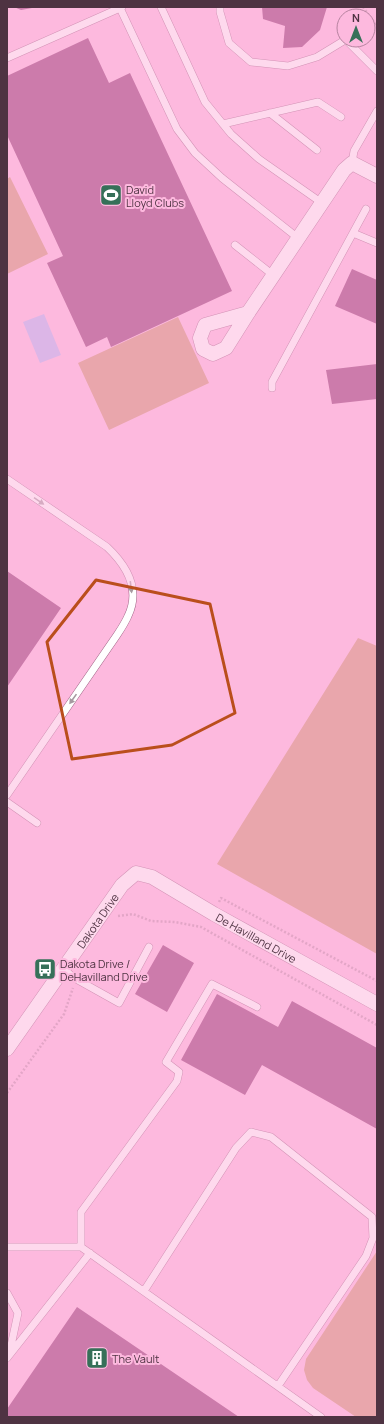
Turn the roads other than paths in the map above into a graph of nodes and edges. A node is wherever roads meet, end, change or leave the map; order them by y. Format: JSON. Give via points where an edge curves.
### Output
{"nodes":[{"id":1,"x":161,"y":7,"type":"edge"},
{"id":2,"x":220,"y":7,"type":"edge"},
{"id":3,"x":121,"y":8,"type":"edge"},
{"id":4,"x":336,"y":45,"type":"edge"},
{"id":5,"x":353,"y":48,"type":"edge"},
{"id":6,"x":7,"y":58,"type":"edge"},
{"id":7,"x":377,"y":71,"type":"edge"},
{"id":8,"x":377,"y":111,"type":"edge"},
{"id":9,"x":270,"y":113,"type":"junction"},
{"id":10,"x":341,"y":117,"type":"dead end"},
{"id":11,"x":223,"y":124,"type":"junction"},
{"id":12,"x":317,"y":150,"type":"dead end"},
{"id":13,"x":352,"y":163,"type":"junction"},
{"id":14,"x":377,"y":176,"type":"edge"},
{"id":15,"x":322,"y":203,"type":"junction"},
{"id":16,"x":366,"y":209,"type":"dead end"},
{"id":17,"x":353,"y":233,"type":"junction"},
{"id":18,"x":298,"y":238,"type":"junction"},
{"id":19,"x":377,"y":243,"type":"edge"},
{"id":20,"x":235,"y":245,"type":"dead end"},
{"id":21,"x":273,"y":276,"type":"junction"},
{"id":22,"x":248,"y":312,"type":"dead end"},
{"id":23,"x":272,"y":388,"type":"dead end"},
{"id":24,"x":7,"y":478,"type":"edge"},
{"id":25,"x":7,"y":795,"type":"edge"},
{"id":26,"x":7,"y":802,"type":"edge"},
{"id":27,"x":37,"y":823,"type":"dead end"},
{"id":28,"x":136,"y":873,"type":"joint"},
{"id":29,"x":150,"y":947,"type":"dead end"},
{"id":30,"x":63,"y":969,"type":"junction"},
{"id":31,"x":377,"y":1004,"type":"edge"},
{"id":32,"x":257,"y":1007,"type":"dead end"},
{"id":33,"x":8,"y":1047,"type":"edge"},
{"id":34,"x":7,"y":1246,"type":"edge"},
{"id":35,"x":81,"y":1246,"type":"junction"},
{"id":36,"x":90,"y":1253,"type":"junction"},
{"id":37,"x":144,"y":1291,"type":"junction"},
{"id":38,"x":7,"y":1293,"type":"edge"},
{"id":39,"x":8,"y":1358,"type":"edge"},
{"id":40,"x":278,"y":1386,"type":"junction"},
{"id":41,"x":321,"y":1417,"type":"edge"}],
"edges":[{"from":1,"to":11,"type":"lane","via":[[205,102]]},
{"from":2,"to":4,"type":"lane","via":[[229,43],[251,62],[288,66],[317,57]]},
{"from":3,"to":6,"type":"lane"},
{"from":3,"to":18,"type":"lane","via":[[177,129],[195,153],[222,178]]},
{"from":5,"to":7,"type":"lane"},
{"from":8,"to":13,"type":"lane","via":[[354,151]]},
{"from":9,"to":10,"type":"lane","via":[[318,102]]},
{"from":9,"to":11,"type":"lane"},
{"from":9,"to":12,"type":"lane"},
{"from":11,"to":15,"type":"lane","via":[[259,159]]},
{"from":13,"to":14,"type":"street"},
{"from":13,"to":15,"type":"street","via":[[344,170]]},
{"from":15,"to":18,"type":"street"},
{"from":16,"to":17,"type":"lane"},
{"from":17,"to":19,"type":"lane"},
{"from":17,"to":23,"type":"lane","via":[[272,382]]},
{"from":18,"to":21,"type":"street"},
{"from":20,"to":21,"type":"lane"},
{"from":21,"to":22,"type":"street"},
{"from":24,"to":25,"type":"lane","one_way":true,"via":[[107,547],[118,557],[132,583],[129,616]]},
{"from":26,"to":27,"type":"lane"},
{"from":28,"to":30,"type":"street","name":"Dakota Drive","via":[[122,885]]},
{"from":28,"to":31,"type":"street","name":"De Havilland Drive","via":[[152,877],[220,918]]},
{"from":29,"to":30,"type":"lane","via":[[118,1003]]},
{"from":30,"to":33,"type":"street","name":"Dakota Drive"},
{"from":32,"to":35,"type":"lane","via":[[212,984],[166,1062],[179,1072],[177,1081],[81,1212]]},
{"from":34,"to":35,"type":"lane"},
{"from":35,"to":36,"type":"lane"},
{"from":36,"to":37,"type":"lane"},
{"from":36,"to":39,"type":"lane"},
{"from":37,"to":40,"type":"lane"},
{"from":37,"to":40,"type":"lane","via":[[236,1148],[251,1132],[271,1137],[372,1217],[373,1238],[366,1256]]},
{"from":38,"to":39,"type":"lane","via":[[18,1314]]},
{"from":40,"to":41,"type":"lane"}]}
